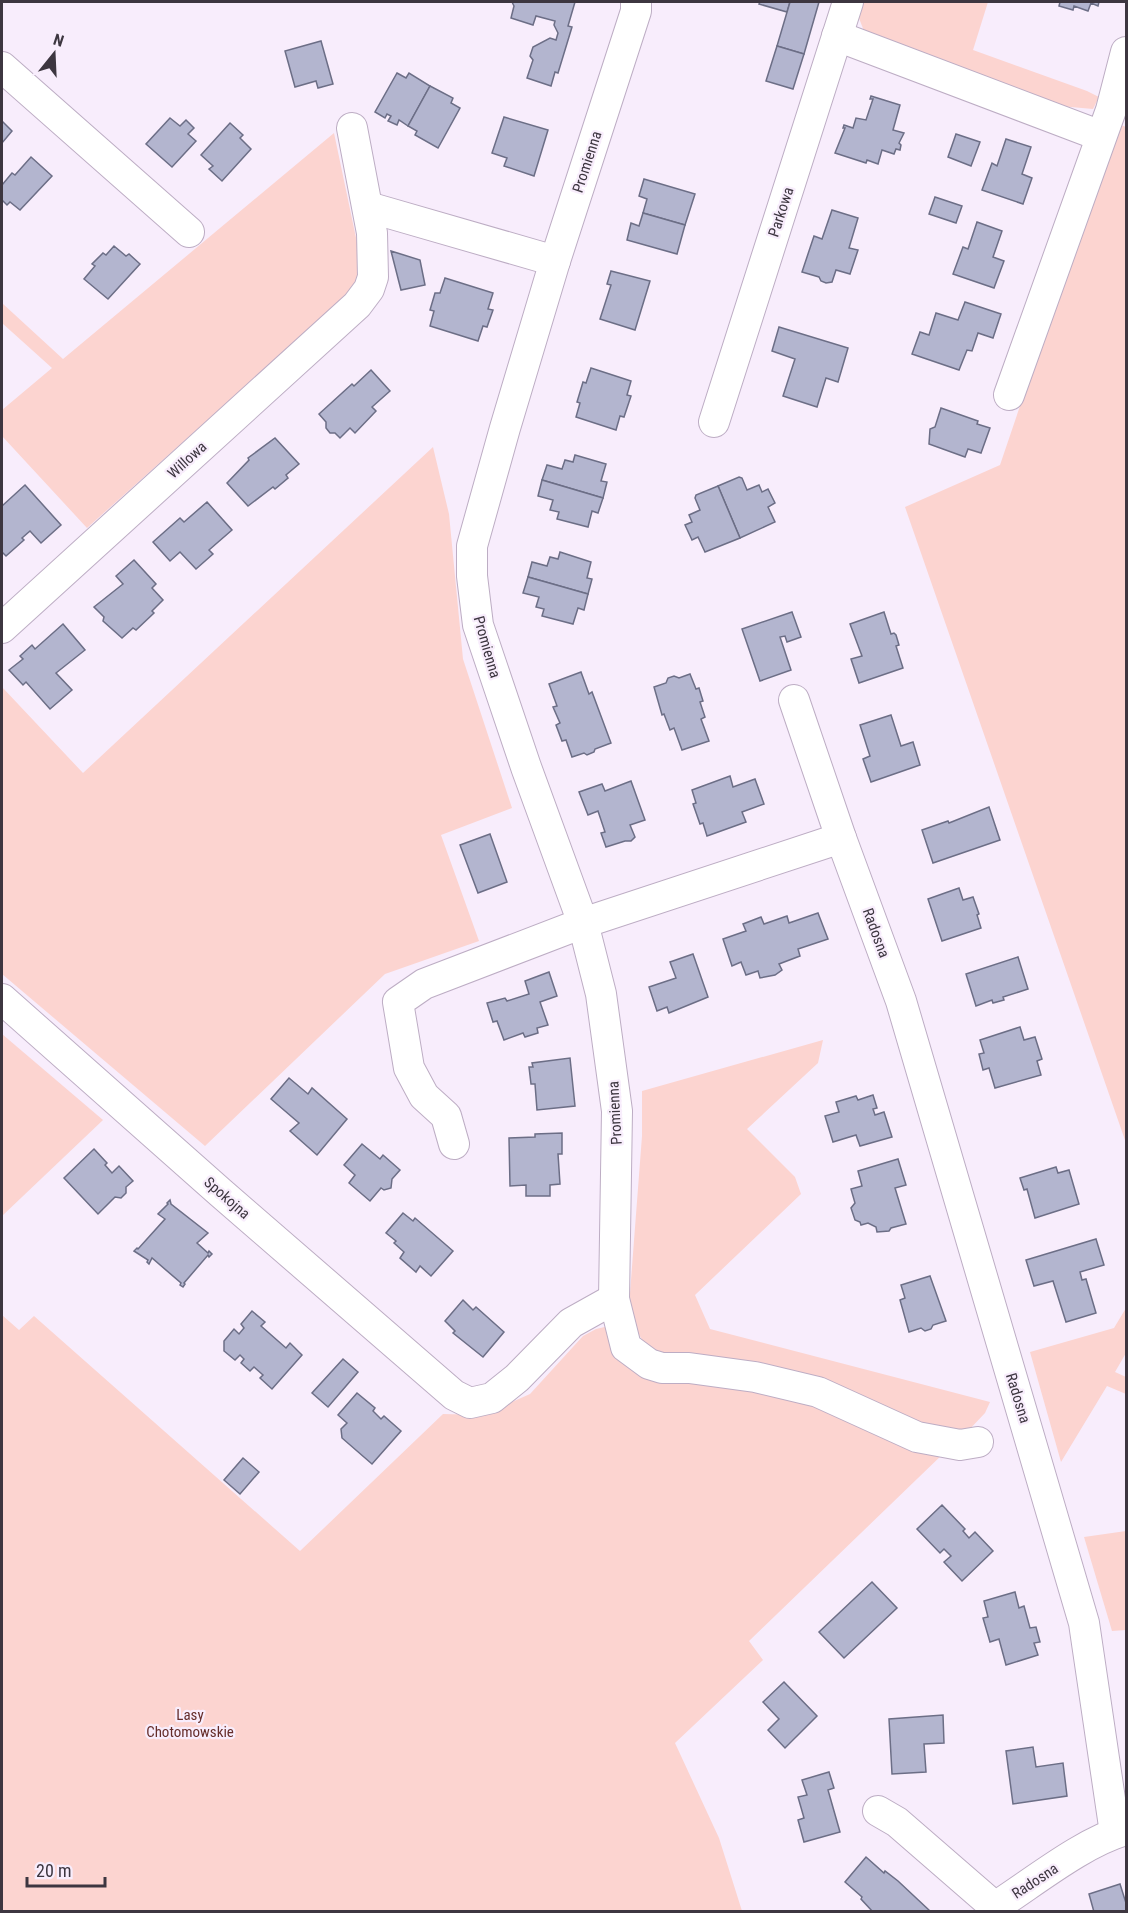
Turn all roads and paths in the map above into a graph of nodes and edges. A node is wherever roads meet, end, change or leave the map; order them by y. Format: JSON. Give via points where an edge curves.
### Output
{"nodes":[{"id":1,"x":636,"y":2,"type":"edge"},
{"id":2,"x":848,"y":2,"type":"edge"},
{"id":3,"x":837,"y":36,"type":"junction"},
{"id":4,"x":1126,"y":52,"type":"edge"},
{"id":5,"x":2,"y":67,"type":"edge"},
{"id":6,"x":1113,"y":120,"type":"edge"},
{"id":7,"x":352,"y":128,"type":"dead end"},
{"id":8,"x":368,"y":207,"type":"junction"},
{"id":9,"x":189,"y":232,"type":"dead end"},
{"id":10,"x":555,"y":261,"type":"junction"},
{"id":11,"x":1009,"y":395,"type":"dead end"},
{"id":12,"x":714,"y":422,"type":"dead end"},
{"id":13,"x":2,"y":628,"type":"edge"},
{"id":14,"x":794,"y":700,"type":"dead end"},
{"id":15,"x":841,"y":838,"type":"junction"},
{"id":16,"x":584,"y":923,"type":"junction"},
{"id":17,"x":2,"y":999,"type":"edge"},
{"id":18,"x":454,"y":1144,"type":"dead end"},
{"id":19,"x":614,"y":1299,"type":"junction"},
{"id":20,"x":978,"y":1442,"type":"dead end"},
{"id":21,"x":878,"y":1811,"type":"dead end"},
{"id":22,"x":1121,"y":1831,"type":"edge"},
{"id":23,"x":996,"y":1909,"type":"edge"}],
"edges":[{"from":1,"to":10,"type":"street","name":"Promienna"},
{"from":2,"to":3,"type":"street","name":"Parkowa"},
{"from":3,"to":6,"type":"street"},
{"from":3,"to":12,"type":"street","name":"Parkowa"},
{"from":4,"to":6,"type":"street"},
{"from":5,"to":9,"type":"street"},
{"from":6,"to":11,"type":"street"},
{"from":7,"to":8,"type":"street"},
{"from":8,"to":10,"type":"street"},
{"from":8,"to":13,"type":"street","name":"Willowa","via":[[373,277],[357,305]]},
{"from":10,"to":16,"type":"street","name":"Promienna","via":[[472,546],[472,576],[478,625]]},
{"from":14,"to":15,"type":"street","name":"Radosna"},
{"from":15,"to":16,"type":"street"},
{"from":15,"to":22,"type":"street","name":"Radosna","via":[[901,1002],[1084,1623]]},
{"from":16,"to":18,"type":"street","via":[[424,984],[398,1002],[409,1068],[424,1096],[446,1116]]},
{"from":16,"to":19,"type":"street","name":"Promienna","via":[[601,994],[617,1112]]},
{"from":17,"to":19,"type":"street","name":"Spokojna","via":[[454,1395],[470,1403],[492,1398],[571,1323]]},
{"from":19,"to":20,"type":"street","name":"Promienna","via":[[626,1347],[649,1364],[755,1377],[818,1392],[917,1437],[960,1445]]},
{"from":21,"to":23,"type":"street","name":"Radosna","via":[[897,1822]]},
{"from":22,"to":23,"type":"street","name":"Radosna","via":[[1078,1852]]}]}
